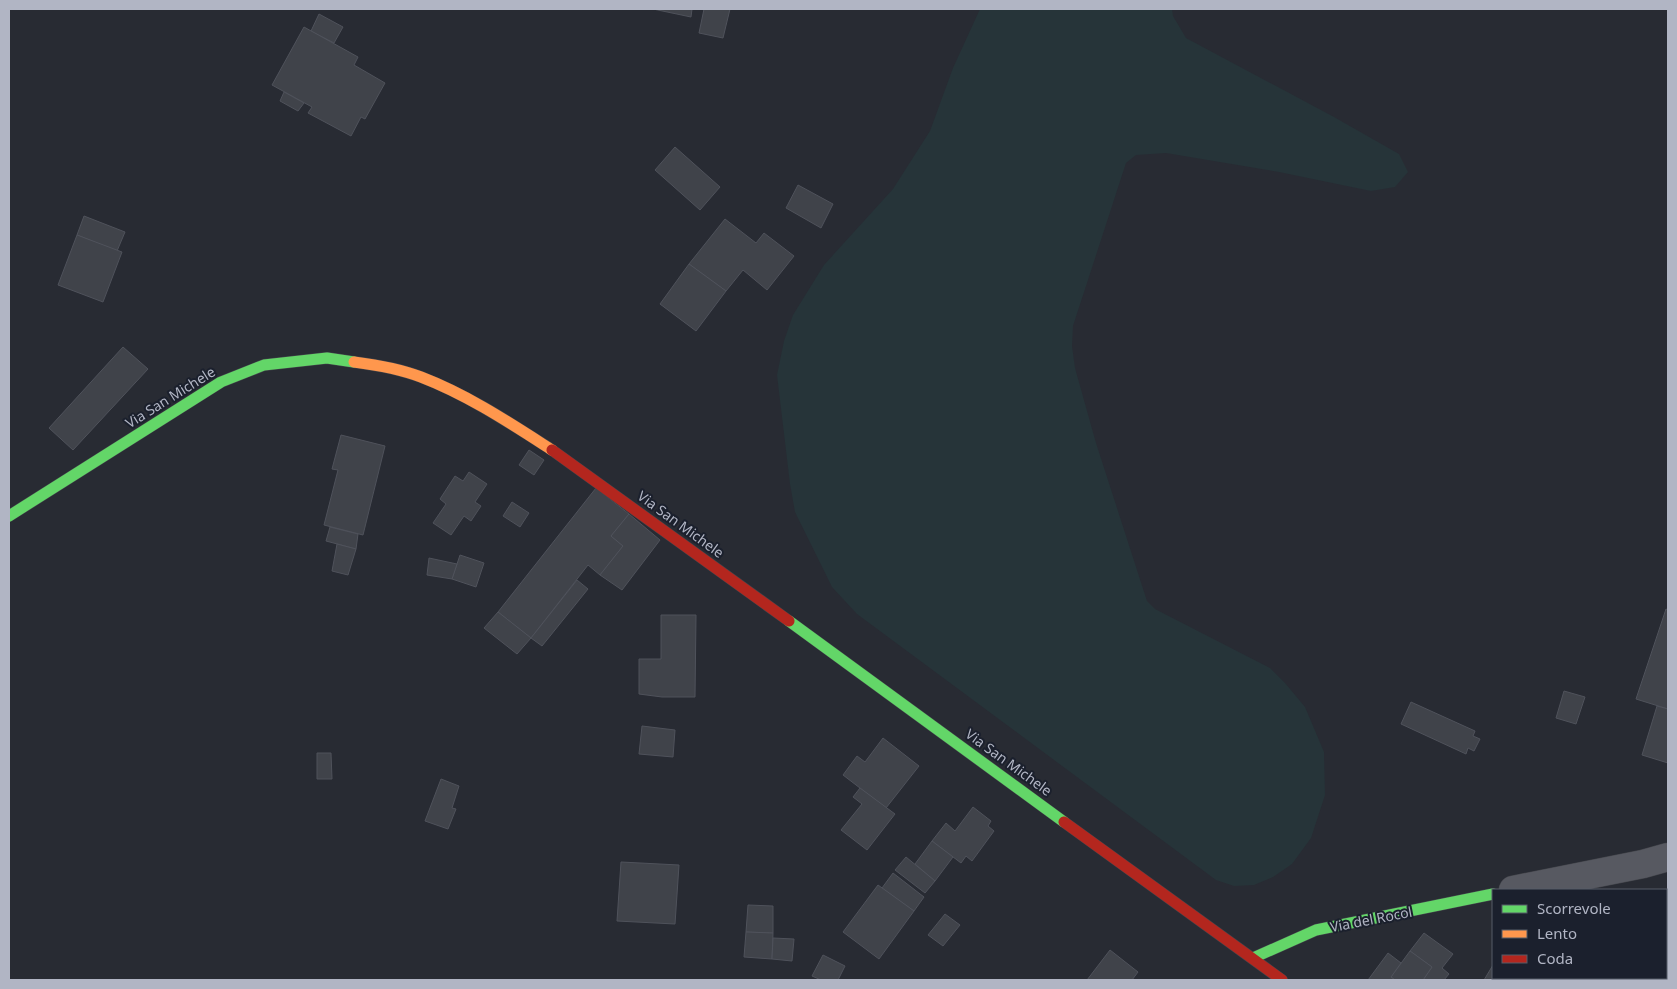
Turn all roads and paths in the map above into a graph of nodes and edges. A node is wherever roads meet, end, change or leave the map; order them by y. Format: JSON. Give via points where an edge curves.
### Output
{"nodes":[{"id":1,"x":9,"y":516,"type":"edge"},
{"id":2,"x":1668,"y":857,"type":"edge"},
{"id":3,"x":1519,"y":889,"type":"edge"},
{"id":4,"x":1492,"y":894,"type":"edge"},
{"id":5,"x":1253,"y":958,"type":"junction"},
{"id":6,"x":1282,"y":980,"type":"edge"}],
"edges":[{"from":1,"to":5,"type":"main road","name":"Via San Michele","via":[[221,382],[264,365],[327,358],[379,365],[421,377],[482,406],[561,455]]},
{"from":2,"to":3,"type":"street"},
{"from":4,"to":5,"type":"main road","name":"Via del Rocol","via":[[1316,930]]},
{"from":5,"to":6,"type":"main road","name":"Via San Michele"}]}
